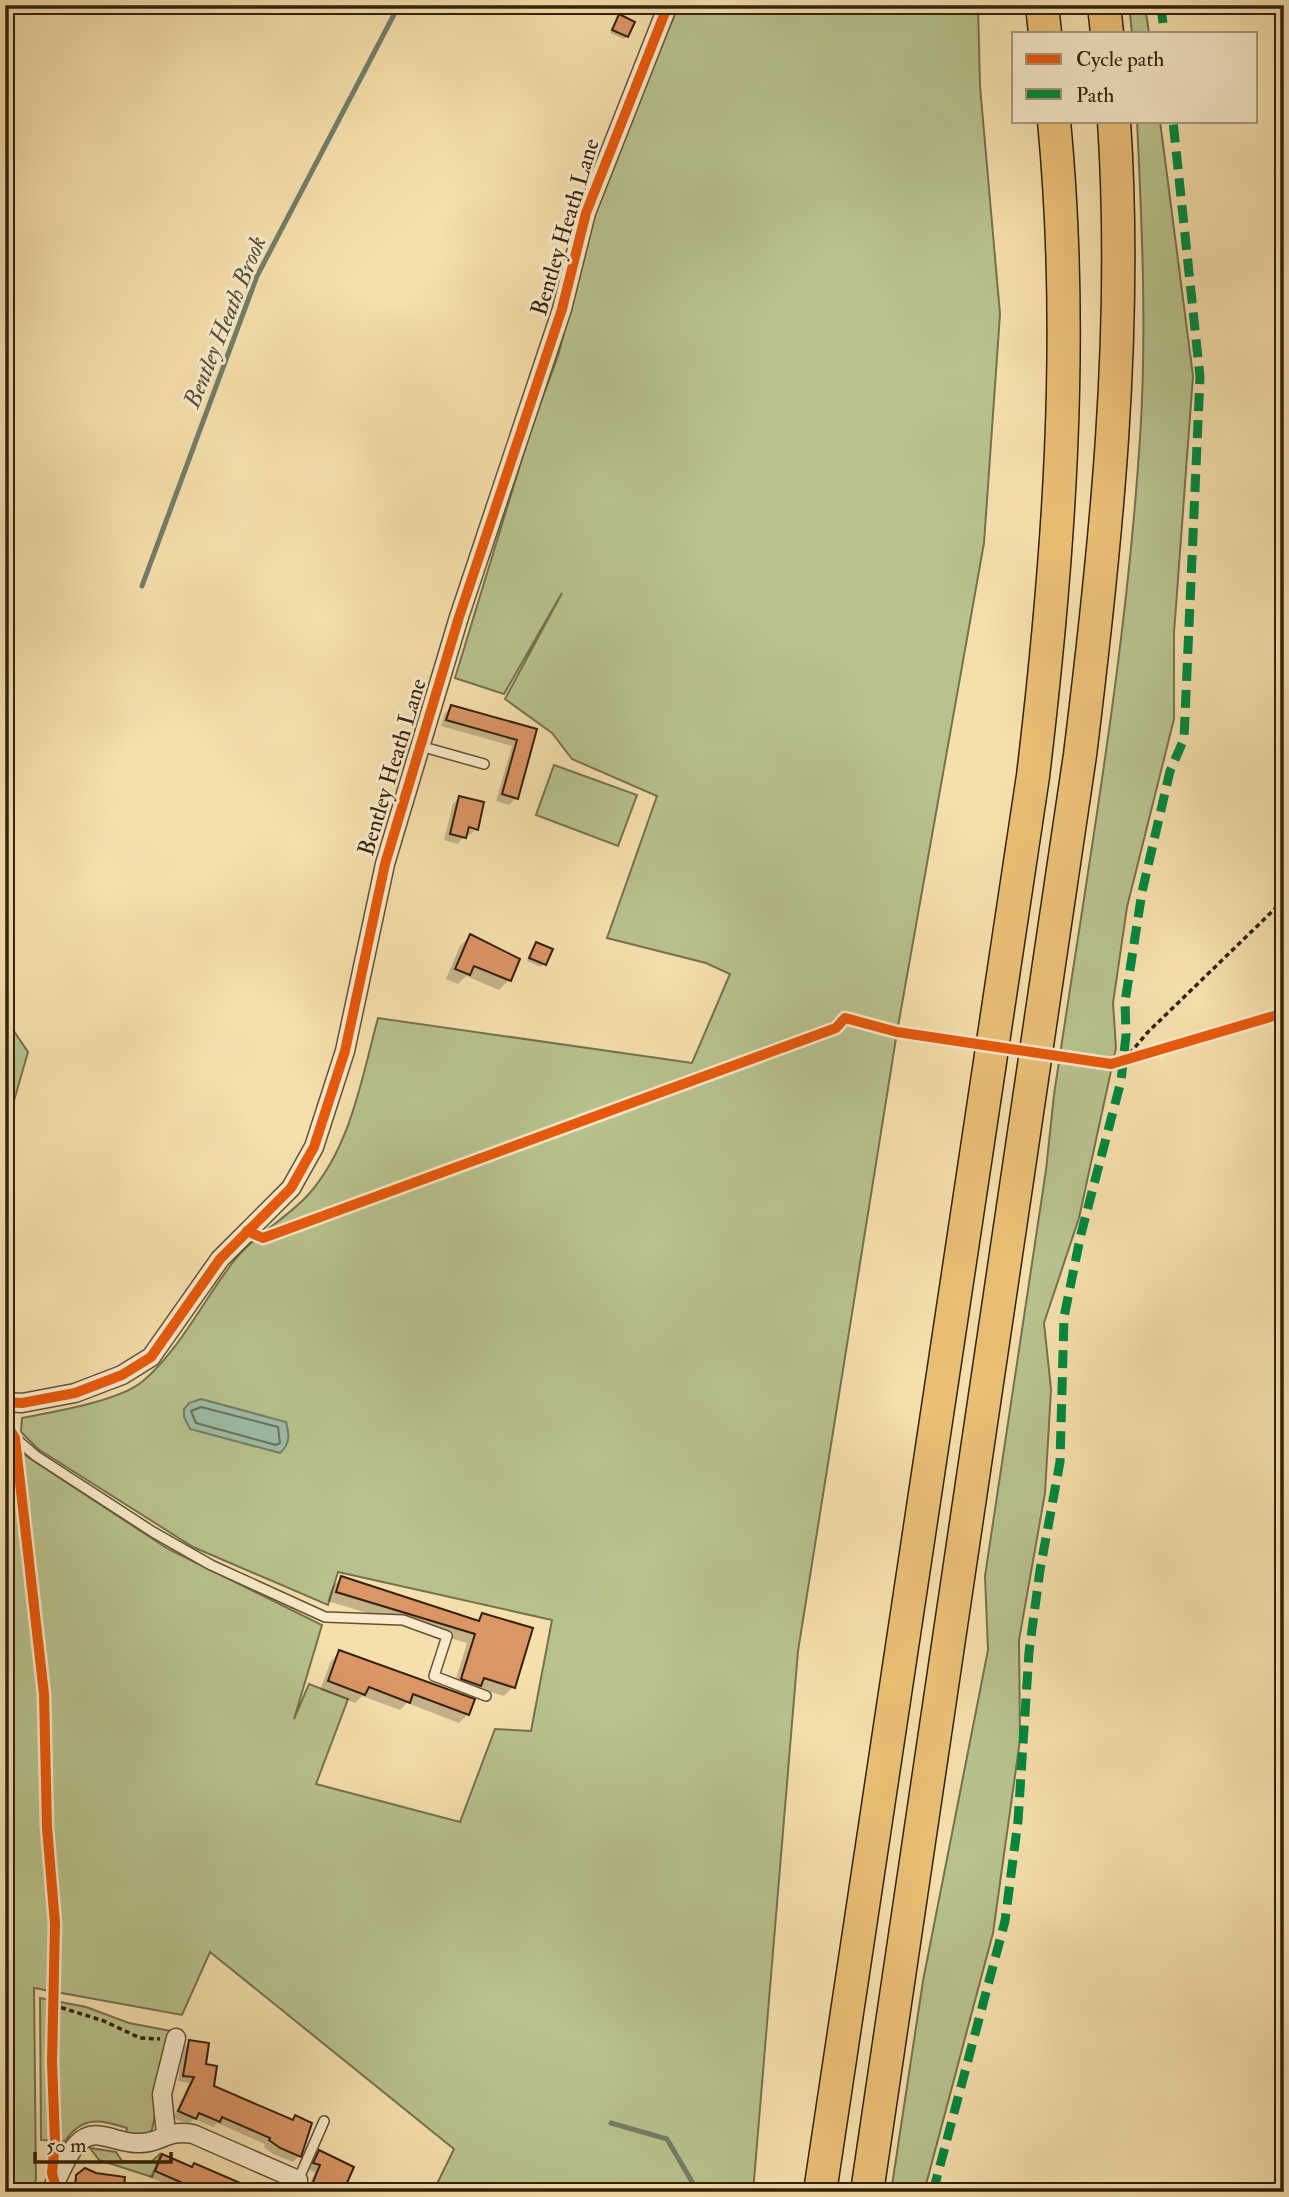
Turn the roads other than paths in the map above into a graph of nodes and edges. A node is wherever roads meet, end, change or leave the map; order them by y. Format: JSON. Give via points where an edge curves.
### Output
{"nodes":[{"id":1,"x":668,"y":5,"type":"edge"},
{"id":2,"x":1042,"y":5,"type":"edge"},
{"id":3,"x":1104,"y":5,"type":"edge"},
{"id":4,"x":1045,"y":32,"type":"edge"},
{"id":5,"x":1107,"y":32,"type":"edge"},
{"id":6,"x":1054,"y":122,"type":"edge"},
{"id":7,"x":1114,"y":122,"type":"edge"},
{"id":8,"x":420,"y":746,"type":"junction"},
{"id":9,"x":484,"y":764,"type":"dead end"},
{"id":10,"x":5,"y":1402,"type":"edge"},
{"id":11,"x":5,"y":1422,"type":"edge"},
{"id":12,"x":485,"y":1696,"type":"dead end"},
{"id":13,"x":176,"y":2038,"type":"road end"},
{"id":14,"x":324,"y":2121,"type":"dead end"},
{"id":15,"x":166,"y":2134,"type":"junction"},
{"id":16,"x":296,"y":2186,"type":"edge"},
{"id":17,"x":53,"y":2188,"type":"edge"},
{"id":18,"x":820,"y":2192,"type":"edge"},
{"id":19,"x":867,"y":2192,"type":"edge"}],
"edges":[{"from":1,"to":8,"type":"street","name":"Bentley Heath Lane","via":[[586,213],[562,309]]},
{"from":2,"to":4,"type":"highway"},
{"from":3,"to":5,"type":"highway"},
{"from":6,"to":18,"type":"highway","via":[[1063,361],[1057,539],[1045,673]]},
{"from":7,"to":19,"type":"highway","via":[[1117,344],[1104,564],[1080,755]]},
{"from":8,"to":9,"type":"lane"},
{"from":8,"to":10,"type":"street","name":"Bentley Heath Lane","via":[[385,864],[326,1120],[291,1188],[219,1259],[151,1357],[122,1375],[75,1393]]},
{"from":11,"to":12,"type":"lane","via":[[36,1456],[211,1565],[325,1617],[403,1620],[447,1636],[434,1676]]},
{"from":13,"to":15,"type":"street","via":[[162,2094]]},
{"from":14,"to":16,"type":"lane"},
{"from":15,"to":16,"type":"street","via":[[193,2134]]},
{"from":15,"to":17,"type":"street","via":[[142,2143],[88,2135],[75,2146]]}]}
